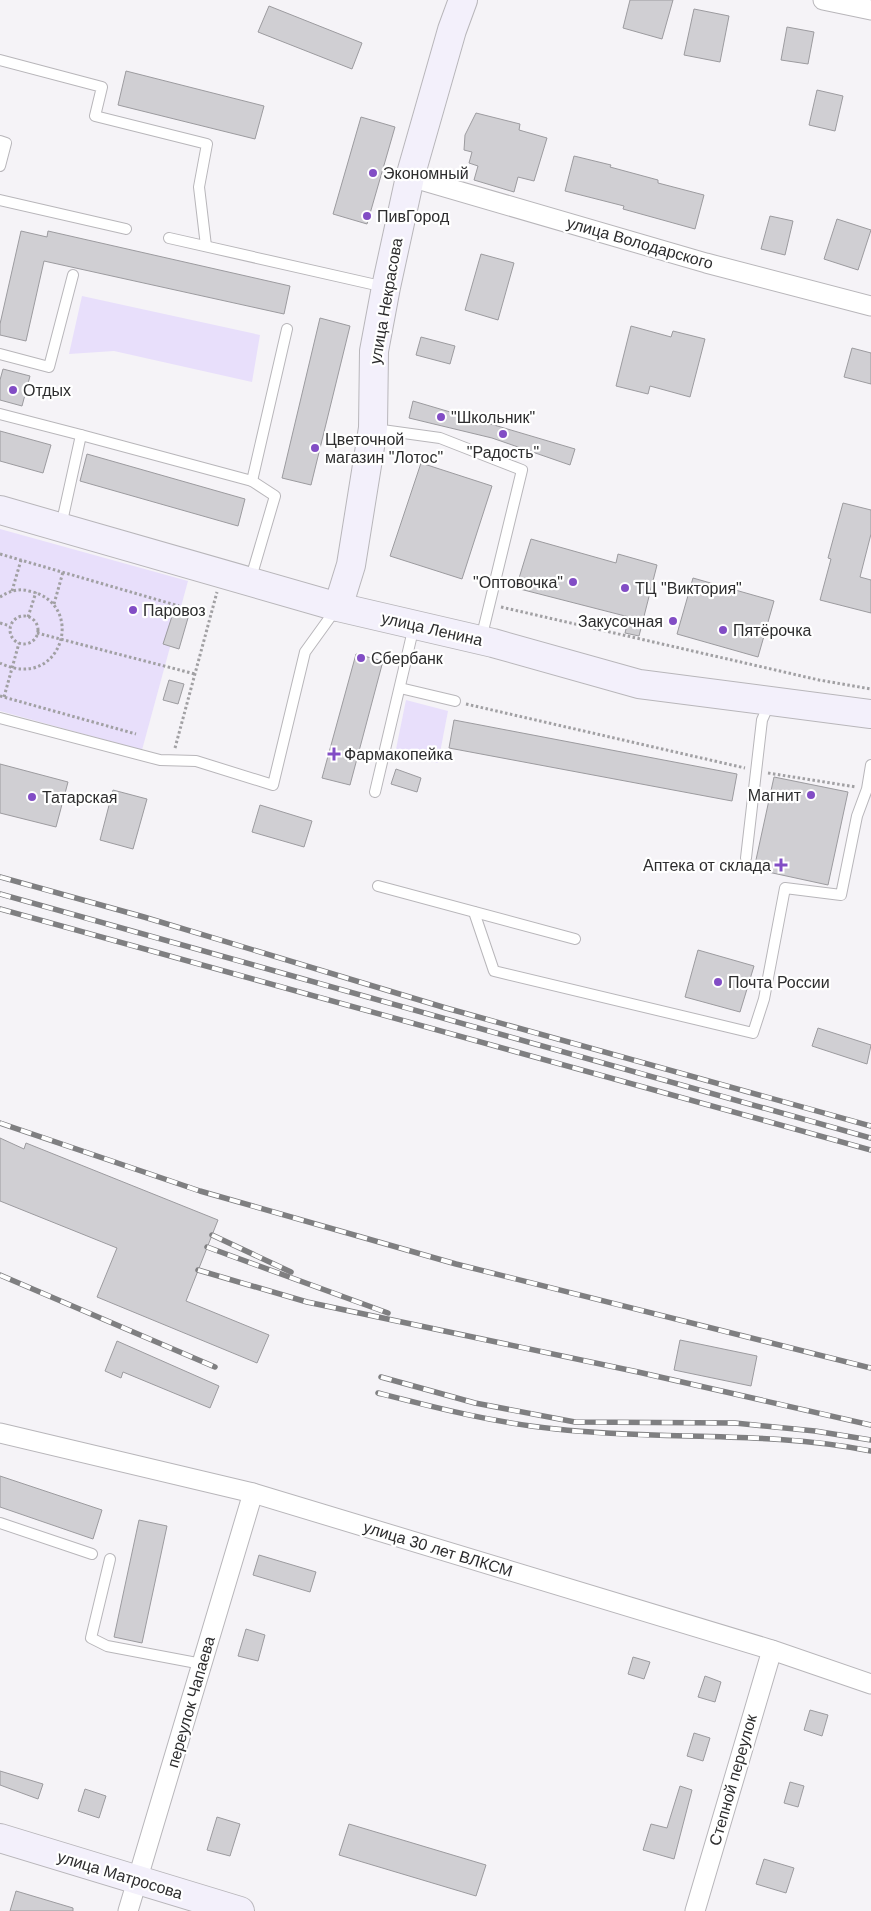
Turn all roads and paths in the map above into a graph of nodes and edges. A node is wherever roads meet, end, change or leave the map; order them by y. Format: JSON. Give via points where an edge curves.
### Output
{"nodes":[{"id":1,"x":463,"y":0,"type":"edge"},
{"id":2,"x":823,"y":0,"type":"edge"},
{"id":3,"x":871,"y":10,"type":"edge"},
{"id":4,"x":0,"y":60,"type":"edge"},
{"id":5,"x":0,"y":141,"type":"edge"},
{"id":6,"x":0,"y":166,"type":"edge"},
{"id":7,"x":410,"y":176,"type":"junction"},
{"id":8,"x":0,"y":200,"type":"edge"},
{"id":9,"x":126,"y":230,"type":"dead end"},
{"id":10,"x":169,"y":238,"type":"dead end"},
{"id":11,"x":206,"y":246,"type":"junction"},
{"id":12,"x":73,"y":275,"type":"dead end"},
{"id":13,"x":386,"y":287,"type":"junction"},
{"id":14,"x":871,"y":306,"type":"edge"},
{"id":15,"x":287,"y":329,"type":"dead end"},
{"id":16,"x":0,"y":354,"type":"edge"},
{"id":17,"x":0,"y":414,"type":"edge"},
{"id":18,"x":373,"y":428,"type":"junction"},
{"id":19,"x":81,"y":436,"type":"junction"},
{"id":20,"x":252,"y":481,"type":"junction"},
{"id":21,"x":0,"y":510,"type":"edge"},
{"id":22,"x":61,"y":527,"type":"junction"},
{"id":23,"x":0,"y":554,"type":"edge"},
{"id":24,"x":21,"y":560,"type":"junction"},
{"id":25,"x":63,"y":572,"type":"junction"},
{"id":26,"x":222,"y":573,"type":"junction"},
{"id":27,"x":250,"y":582,"type":"junction"},
{"id":28,"x":12,"y":591,"type":"junction"},
{"id":29,"x":36,"y":592,"type":"junction"},
{"id":30,"x":0,"y":597,"type":"edge"},
{"id":31,"x":54,"y":604,"type":"junction"},
{"id":32,"x":489,"y":604,"type":"junction"},
{"id":33,"x":179,"y":606,"type":"dead end"},
{"id":34,"x":338,"y":607,"type":"junction"},
{"id":35,"x":28,"y":617,"type":"junction"},
{"id":36,"x":0,"y":623,"type":"edge"},
{"id":37,"x":414,"y":625,"type":"junction"},
{"id":38,"x":10,"y":626,"type":"junction"},
{"id":39,"x":37,"y":633,"type":"junction"},
{"id":40,"x":62,"y":639,"type":"junction"},
{"id":41,"x":481,"y":640,"type":"junction"},
{"id":42,"x":20,"y":643,"type":"junction"},
{"id":43,"x":0,"y":663,"type":"edge"},
{"id":44,"x":12,"y":669,"type":"junction"},
{"id":45,"x":195,"y":674,"type":"junction"},
{"id":46,"x":400,"y":688,"type":"junction"},
{"id":47,"x":871,"y":690,"type":"edge"},
{"id":48,"x":2,"y":697,"type":"edge"},
{"id":49,"x":455,"y":701,"type":"joint"},
{"id":50,"x":770,"y":701,"type":"junction"},
{"id":51,"x":871,"y":714,"type":"edge"},
{"id":52,"x":0,"y":718,"type":"edge"},
{"id":53,"x":136,"y":734,"type":"dead end"},
{"id":54,"x":171,"y":760,"type":"junction"},
{"id":55,"x":871,"y":765,"type":"edge"},
{"id":56,"x":755,"y":770,"type":"junction"},
{"id":57,"x":867,"y":789,"type":"junction"},
{"id":58,"x":375,"y":792,"type":"dead end"},
{"id":59,"x":746,"y":858,"type":"dead end"},
{"id":60,"x":378,"y":886,"type":"dead end"},
{"id":61,"x":474,"y":912,"type":"junction"},
{"id":62,"x":575,"y":939,"type":"dead end"},
{"id":63,"x":0,"y":1433,"type":"edge"},
{"id":64,"x":253,"y":1493,"type":"junction"},
{"id":65,"x":0,"y":1523,"type":"edge"},
{"id":66,"x":92,"y":1554,"type":"dead end"},
{"id":67,"x":110,"y":1559,"type":"dead end"},
{"id":68,"x":772,"y":1650,"type":"junction"},
{"id":69,"x":202,"y":1664,"type":"junction"},
{"id":70,"x":871,"y":1684,"type":"edge"},
{"id":71,"x":0,"y":1838,"type":"edge"},
{"id":72,"x":139,"y":1880,"type":"junction"},
{"id":73,"x":128,"y":1911,"type":"edge"},
{"id":74,"x":240,"y":1911,"type":"edge"},
{"id":75,"x":695,"y":1911,"type":"edge"}],
"edges":[{"from":1,"to":7,"type":"main road","name":"улица Некрасова"},
{"from":2,"to":3,"type":"street"},
{"from":4,"to":11,"type":"lane","via":[[102,87],[95,116],[207,144],[199,187]]},
{"from":5,"to":6,"type":"lane","via":[[6,143]]},
{"from":7,"to":13,"type":"main road","name":"улица Некрасова"},
{"from":7,"to":14,"type":"street","name":"улица Володарского"},
{"from":8,"to":9,"type":"lane"},
{"from":10,"to":11,"type":"lane"},
{"from":11,"to":13,"type":"lane"},
{"from":12,"to":16,"type":"lane","via":[[49,367]]},
{"from":13,"to":18,"type":"main road","name":"улица Некрасова","via":[[374,351]]},
{"from":15,"to":20,"type":"lane"},
{"from":17,"to":19,"type":"lane"},
{"from":18,"to":32,"type":"lane","via":[[440,438],[522,470]]},
{"from":18,"to":34,"type":"main road","name":"улица Некрасова","via":[[351,565]]},
{"from":19,"to":20,"type":"lane"},
{"from":19,"to":22,"type":"lane"},
{"from":20,"to":27,"type":"lane","via":[[275,496]]},
{"from":21,"to":22,"type":"main road","name":"улица Ленина"},
{"from":22,"to":26,"type":"main road","name":"улица Ленина"},
{"from":23,"to":24,"type":"path"},
{"from":24,"to":25,"type":"path"},
{"from":24,"to":28,"type":"path"},
{"from":25,"to":31,"type":"path"},
{"from":25,"to":33,"type":"path"},
{"from":26,"to":27,"type":"main road","name":"улица Ленина"},
{"from":26,"to":45,"type":"path"},
{"from":27,"to":34,"type":"main road","name":"улица Ленина"},
{"from":28,"to":29,"type":"path"},
{"from":28,"to":30,"type":"path"},
{"from":29,"to":31,"type":"path"},
{"from":29,"to":35,"type":"path"},
{"from":31,"to":40,"type":"path","via":[[63,627]]},
{"from":32,"to":41,"type":"lane"},
{"from":32,"to":47,"type":"path"},
{"from":34,"to":37,"type":"main road","name":"улица Ленина"},
{"from":34,"to":54,"type":"lane","via":[[306,652],[273,784],[196,761]]},
{"from":35,"to":38,"type":"path","via":[[20,616]]},
{"from":35,"to":39,"type":"path","via":[[35,621]]},
{"from":36,"to":38,"type":"path"},
{"from":37,"to":41,"type":"main road","name":"улица Ленина"},
{"from":37,"to":46,"type":"lane"},
{"from":38,"to":42,"type":"path","via":[[10,634]]},
{"from":39,"to":40,"type":"path"},
{"from":39,"to":42,"type":"path","via":[[32,640]]},
{"from":40,"to":44,"type":"path","via":[[58,649],[43,665],[33,669]]},
{"from":40,"to":45,"type":"path"},
{"from":41,"to":50,"type":"main road","name":"улица Ленина","via":[[639,684]]},
{"from":42,"to":44,"type":"path"},
{"from":43,"to":44,"type":"path"},
{"from":44,"to":48,"type":"path"},
{"from":45,"to":54,"type":"path"},
{"from":46,"to":49,"type":"lane"},
{"from":46,"to":58,"type":"lane"},
{"from":48,"to":53,"type":"path"},
{"from":49,"to":56,"type":"path"},
{"from":50,"to":51,"type":"main road","name":"улица Ленина"},
{"from":50,"to":56,"type":"lane","via":[[762,720]]},
{"from":52,"to":54,"type":"lane","via":[[160,760]]},
{"from":55,"to":57,"type":"lane"},
{"from":56,"to":57,"type":"path"},
{"from":56,"to":59,"type":"lane"},
{"from":57,"to":61,"type":"lane","via":[[857,816],[841,895],[785,888],[764,998],[753,1033],[494,971]]},
{"from":60,"to":61,"type":"lane"},
{"from":61,"to":62,"type":"lane"},
{"from":63,"to":64,"type":"street","name":"улица 30 лет ВЛКСМ"},
{"from":64,"to":68,"type":"street","name":"улица 30 лет ВЛКСМ"},
{"from":64,"to":69,"type":"street","name":"переулок Чапаева"},
{"from":65,"to":66,"type":"lane"},
{"from":67,"to":69,"type":"lane","via":[[91,1638],[107,1646]]},
{"from":68,"to":70,"type":"street","name":"улица 30 лет ВЛКСМ"},
{"from":68,"to":75,"type":"street","name":"Степной переулок"},
{"from":69,"to":72,"type":"street","name":"переулок Чапаева"},
{"from":71,"to":72,"type":"main road","name":"улица Матросова"},
{"from":72,"to":73,"type":"street","name":"переулок Чапаева"},
{"from":72,"to":74,"type":"main road","name":"улица Матросова"}]}
